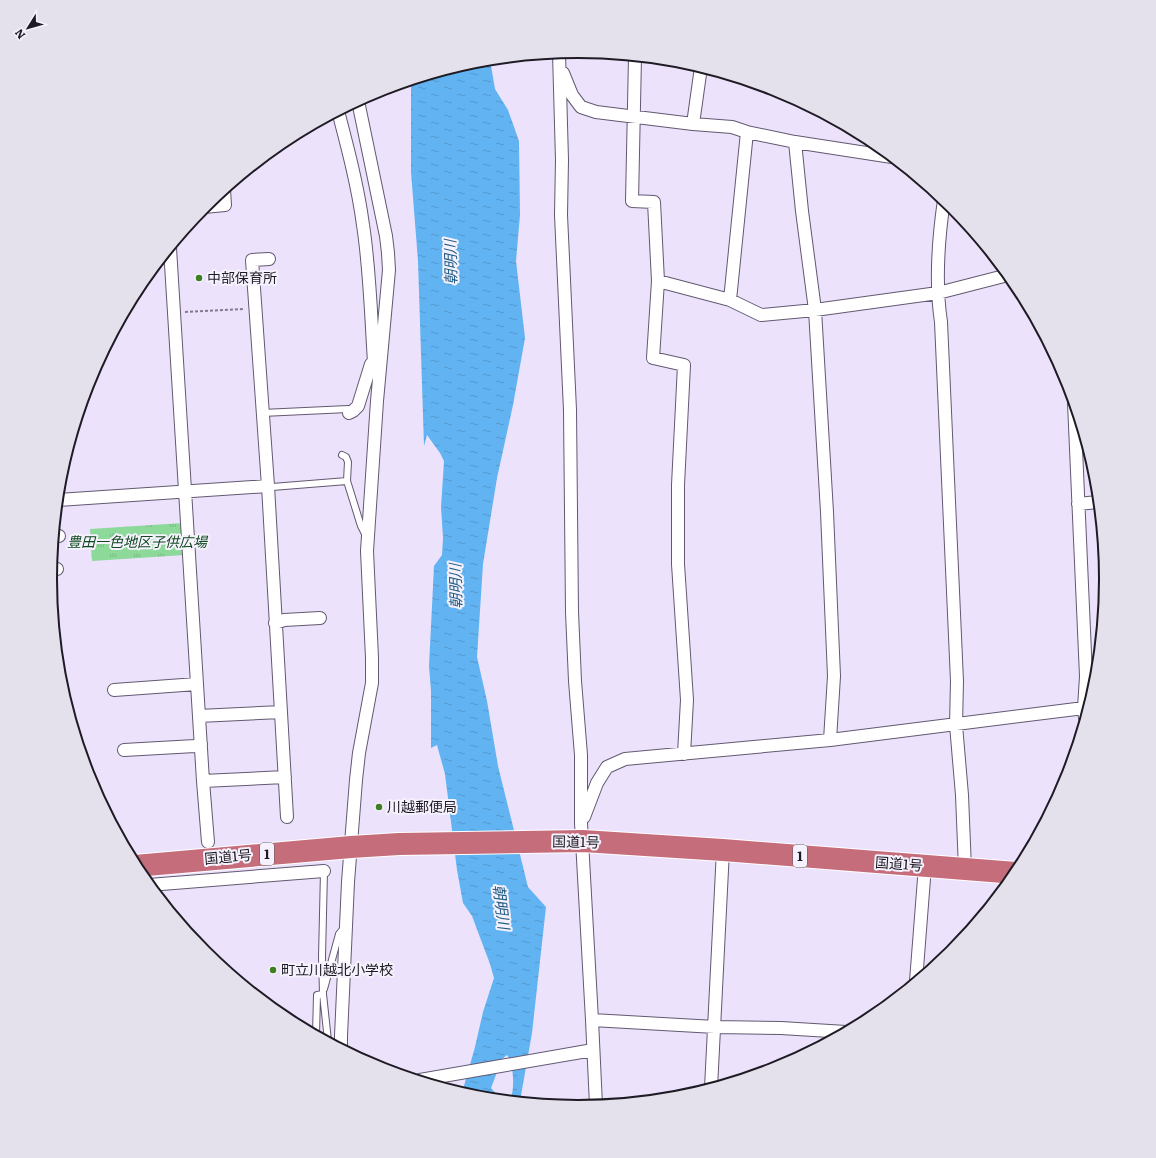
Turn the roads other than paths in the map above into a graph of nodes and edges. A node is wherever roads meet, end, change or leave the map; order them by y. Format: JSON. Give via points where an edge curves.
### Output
{"nodes":[{"id":1,"x":559,"y":58,"type":"edge"},
{"id":2,"x":635,"y":61,"type":"edge"},
{"id":3,"x":700,"y":73,"type":"edge"},
{"id":4,"x":359,"y":107,"type":"edge"},
{"id":5,"x":339,"y":117,"type":"edge"},
{"id":6,"x":634,"y":117,"type":"junction"},
{"id":7,"x":693,"y":124,"type":"junction"},
{"id":8,"x":747,"y":132,"type":"junction"},
{"id":9,"x":795,"y":142,"type":"junction"},
{"id":10,"x":880,"y":155,"type":"edge"},
{"id":11,"x":224,"y":197,"type":"edge"},
{"id":12,"x":214,"y":206,"type":"edge"},
{"id":13,"x":943,"y":208,"type":"edge"},
{"id":14,"x":170,"y":255,"type":"edge"},
{"id":15,"x":270,"y":259,"type":"dead end"},
{"id":16,"x":1001,"y":277,"type":"edge"},
{"id":17,"x":658,"y":281,"type":"junction"},
{"id":18,"x":938,"y":293,"type":"junction"},
{"id":19,"x":730,"y":300,"type":"junction"},
{"id":20,"x":815,"y":310,"type":"junction"},
{"id":21,"x":377,"y":364,"type":"junction"},
{"id":22,"x":349,"y":411,"type":"joint"},
{"id":23,"x":262,"y":413,"type":"junction"},
{"id":24,"x":1075,"y":424,"type":"edge"},
{"id":25,"x":342,"y":455,"type":"dead end"},
{"id":26,"x":347,"y":481,"type":"junction"},
{"id":27,"x":268,"y":486,"type":"junction"},
{"id":28,"x":185,"y":492,"type":"junction"},
{"id":29,"x":63,"y":500,"type":"edge"},
{"id":30,"x":1093,"y":502,"type":"edge"},
{"id":31,"x":1078,"y":504,"type":"junction"},
{"id":32,"x":368,"y":539,"type":"junction"},
{"id":33,"x":320,"y":618,"type":"dead end"},
{"id":34,"x":275,"y":623,"type":"junction"},
{"id":35,"x":197,"y":684,"type":"junction"},
{"id":36,"x":114,"y":690,"type":"dead end"},
{"id":37,"x":1085,"y":698,"type":"edge"},
{"id":38,"x":281,"y":712,"type":"junction"},
{"id":39,"x":1081,"y":713,"type":"edge"},
{"id":40,"x":199,"y":716,"type":"junction"},
{"id":41,"x":956,"y":724,"type":"junction"},
{"id":42,"x":830,"y":740,"type":"junction"},
{"id":43,"x":201,"y":744,"type":"junction"},
{"id":44,"x":124,"y":750,"type":"dead end"},
{"id":45,"x":684,"y":754,"type":"junction"},
{"id":46,"x":284,"y":777,"type":"junction"},
{"id":47,"x":203,"y":781,"type":"junction"},
{"id":48,"x":287,"y":817,"type":"dead end"},
{"id":49,"x":582,"y":832,"type":"junction"},
{"id":50,"x":208,"y":842,"type":"dead end"},
{"id":51,"x":351,"y":847,"type":"junction"},
{"id":52,"x":723,"y":850,"type":"junction"},
{"id":53,"x":143,"y":865,"type":"edge"},
{"id":54,"x":925,"y":866,"type":"junction"},
{"id":55,"x":965,"y":869,"type":"junction"},
{"id":56,"x":324,"y":871,"type":"joint"},
{"id":57,"x":1008,"y":872,"type":"edge"},
{"id":58,"x":157,"y":884,"type":"edge"},
{"id":59,"x":346,"y":925,"type":"junction"},
{"id":60,"x":916,"y":975,"type":"edge"},
{"id":61,"x":323,"y":994,"type":"junction"},
{"id":62,"x":592,"y":1020,"type":"junction"},
{"id":63,"x":715,"y":1027,"type":"junction"},
{"id":64,"x":316,"y":1029,"type":"edge"},
{"id":65,"x":835,"y":1031,"type":"edge"},
{"id":66,"x":327,"y":1035,"type":"edge"},
{"id":67,"x":341,"y":1042,"type":"edge"},
{"id":68,"x":593,"y":1050,"type":"junction"},
{"id":69,"x":431,"y":1078,"type":"edge"},
{"id":70,"x":711,"y":1082,"type":"edge"},
{"id":71,"x":596,"y":1099,"type":"edge"}],
"edges":[{"from":1,"to":6,"type":"street","via":[[572,95],[581,107],[596,112]]},
{"from":1,"to":49,"type":"street","via":[[561,215],[570,410],[572,612],[581,755]]},
{"from":2,"to":6,"type":"street"},
{"from":3,"to":7,"type":"street"},
{"from":4,"to":21,"type":"street","via":[[388,253],[389,270]]},
{"from":5,"to":21,"type":"street","via":[[363,226]]},
{"from":6,"to":7,"type":"street"},
{"from":6,"to":17,"type":"street","via":[[632,200],[654,202]]},
{"from":7,"to":8,"type":"street","via":[[732,127]]},
{"from":8,"to":9,"type":"street"},
{"from":8,"to":19,"type":"street"},
{"from":9,"to":10,"type":"street"},
{"from":9,"to":20,"type":"street"},
{"from":11,"to":12,"type":"street","via":[[225,206]]},
{"from":13,"to":18,"type":"street"},
{"from":14,"to":28,"type":"street"},
{"from":15,"to":23,"type":"street","via":[[252,260]]},
{"from":16,"to":18,"type":"street"},
{"from":17,"to":19,"type":"street"},
{"from":17,"to":45,"type":"street","via":[[653,358],[684,365],[678,484],[678,556],[687,700]]},
{"from":18,"to":20,"type":"street"},
{"from":18,"to":41,"type":"street","via":[[952,552]]},
{"from":19,"to":20,"type":"street","via":[[761,315]]},
{"from":20,"to":42,"type":"street","via":[[834,676]]},
{"from":21,"to":22,"type":"street","via":[[371,364],[358,406]]},
{"from":21,"to":32,"type":"street"},
{"from":22,"to":23,"type":"lane"},
{"from":23,"to":27,"type":"street"},
{"from":24,"to":31,"type":"street"},
{"from":25,"to":26,"type":"lane","via":[[348,462]]},
{"from":26,"to":27,"type":"lane"},
{"from":26,"to":32,"type":"lane","via":[[361,526]]},
{"from":27,"to":28,"type":"street"},
{"from":27,"to":34,"type":"street"},
{"from":28,"to":29,"type":"street"},
{"from":28,"to":35,"type":"street"},
{"from":30,"to":31,"type":"street"},
{"from":31,"to":37,"type":"street"},
{"from":32,"to":51,"type":"street","via":[[372,683],[359,753]]},
{"from":33,"to":34,"type":"street"},
{"from":34,"to":38,"type":"street"},
{"from":35,"to":36,"type":"street"},
{"from":35,"to":40,"type":"street"},
{"from":38,"to":40,"type":"street"},
{"from":38,"to":46,"type":"street"},
{"from":39,"to":41,"type":"street"},
{"from":40,"to":43,"type":"street"},
{"from":41,"to":42,"type":"street"},
{"from":41,"to":55,"type":"street"},
{"from":42,"to":45,"type":"street"},
{"from":43,"to":44,"type":"street"},
{"from":43,"to":47,"type":"street"},
{"from":45,"to":49,"type":"street","via":[[625,759],[607,767],[597,783]]},
{"from":46,"to":47,"type":"street"},
{"from":46,"to":48,"type":"street"},
{"from":47,"to":50,"type":"street"},
{"from":49,"to":51,"type":"highway","name":"国道1号","number":"1","via":[[560,841]]},
{"from":49,"to":52,"type":"highway","name":"国道1号","number":"1"},
{"from":49,"to":62,"type":"street"},
{"from":51,"to":53,"type":"highway","name":"国道1号","number":"1"},
{"from":51,"to":59,"type":"street"},
{"from":52,"to":54,"type":"highway","name":"国道1号","number":"1"},
{"from":52,"to":63,"type":"street"},
{"from":54,"to":55,"type":"highway","name":"国道1号","number":"1"},
{"from":54,"to":60,"type":"street"},
{"from":55,"to":57,"type":"highway","name":"国道1号","number":"1"},
{"from":56,"to":58,"type":"street"},
{"from":56,"to":61,"type":"lane"},
{"from":59,"to":61,"type":"lane","via":[[339,934]]},
{"from":59,"to":67,"type":"street"},
{"from":61,"to":64,"type":"lane","via":[[317,995]]},
{"from":61,"to":66,"type":"lane"},
{"from":62,"to":63,"type":"street"},
{"from":62,"to":68,"type":"street"},
{"from":63,"to":65,"type":"street"},
{"from":63,"to":70,"type":"street"},
{"from":68,"to":69,"type":"street"},
{"from":68,"to":71,"type":"street"}]}
